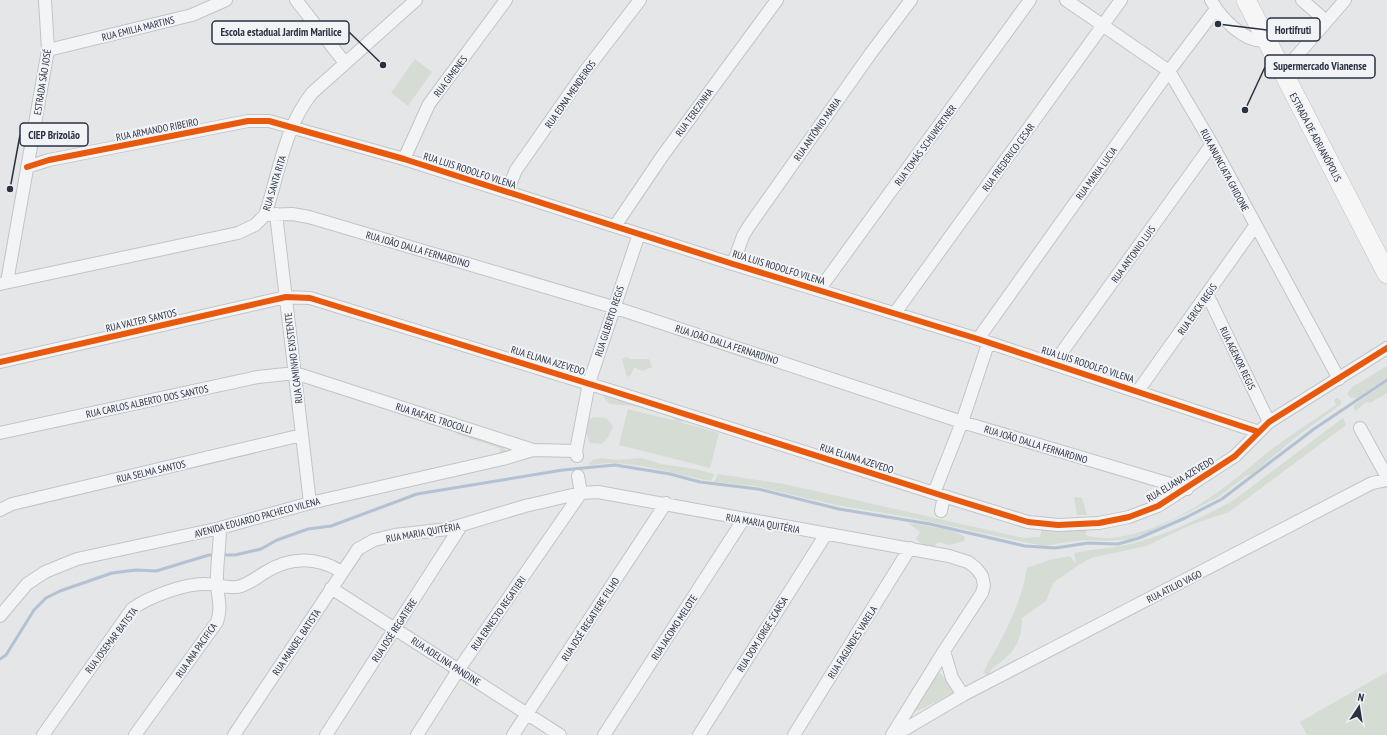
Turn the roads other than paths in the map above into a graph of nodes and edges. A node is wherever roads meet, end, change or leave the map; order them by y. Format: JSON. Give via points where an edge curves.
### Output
{"nodes":[{"id":1,"x":45,"y":0,"type":"edge"},
{"id":2,"x":226,"y":0,"type":"edge"},
{"id":3,"x":296,"y":0,"type":"edge"},
{"id":4,"x":416,"y":0,"type":"edge"},
{"id":5,"x":506,"y":0,"type":"edge"},
{"id":6,"x":640,"y":0,"type":"edge"},
{"id":7,"x":776,"y":0,"type":"edge"},
{"id":8,"x":911,"y":0,"type":"edge"},
{"id":9,"x":1030,"y":0,"type":"edge"},
{"id":10,"x":1066,"y":0,"type":"edge"},
{"id":11,"x":1121,"y":0,"type":"edge"},
{"id":12,"x":1246,"y":0,"type":"edge"},
{"id":13,"x":1302,"y":0,"type":"edge"},
{"id":14,"x":1344,"y":0,"type":"edge"},
{"id":15,"x":1213,"y":4,"type":"edge"},
{"id":16,"x":1326,"y":21,"type":"junction"},
{"id":17,"x":1103,"y":25,"type":"junction"},
{"id":18,"x":1265,"y":40,"type":"junction"},
{"id":19,"x":48,"y":50,"type":"junction"},
{"id":20,"x":345,"y":63,"type":"junction"},
{"id":21,"x":1169,"y":71,"type":"junction"},
{"id":22,"x":1282,"y":73,"type":"junction"},
{"id":23,"x":292,"y":126,"type":"junction"},
{"id":24,"x":1212,"y":144,"type":"junction"},
{"id":25,"x":404,"y":159,"type":"junction"},
{"id":26,"x":28,"y":167,"type":"junction"},
{"id":27,"x":507,"y":192,"type":"junction"},
{"id":28,"x":270,"y":214,"type":"junction"},
{"id":29,"x":614,"y":226,"type":"junction"},
{"id":30,"x":1255,"y":226,"type":"junction"},
{"id":31,"x":639,"y":234,"type":"junction"},
{"id":32,"x":733,"y":264,"type":"junction"},
{"id":33,"x":1387,"y":274,"type":"edge"},
{"id":34,"x":4,"y":283,"type":"edge"},
{"id":35,"x":819,"y":290,"type":"junction"},
{"id":36,"x":1207,"y":294,"type":"junction"},
{"id":37,"x":286,"y":297,"type":"junction"},
{"id":38,"x":613,"y":306,"type":"junction"},
{"id":39,"x":896,"y":313,"type":"junction"},
{"id":40,"x":983,"y":341,"type":"junction"},
{"id":41,"x":1387,"y":348,"type":"edge"},
{"id":42,"x":0,"y":362,"type":"edge"},
{"id":43,"x":1054,"y":364,"type":"junction"},
{"id":44,"x":295,"y":373,"type":"junction"},
{"id":45,"x":1339,"y":380,"type":"junction"},
{"id":46,"x":589,"y":383,"type":"junction"},
{"id":47,"x":1138,"y":391,"type":"junction"},
{"id":48,"x":962,"y":422,"type":"junction"},
{"id":49,"x":1269,"y":422,"type":"junction"},
{"id":50,"x":1360,"y":428,"type":"dead end"},
{"id":51,"x":1259,"y":432,"type":"junction"},
{"id":52,"x":0,"y":433,"type":"edge"},
{"id":53,"x":302,"y":435,"type":"junction"},
{"id":54,"x":533,"y":450,"type":"junction"},
{"id":55,"x":576,"y":454,"type":"joint"},
{"id":56,"x":578,"y":476,"type":"dead end"},
{"id":57,"x":1387,"y":479,"type":"edge"},
{"id":58,"x":1187,"y":489,"type":"junction"},
{"id":59,"x":581,"y":493,"type":"junction"},
{"id":60,"x":939,"y":495,"type":"junction"},
{"id":61,"x":310,"y":503,"type":"junction"},
{"id":62,"x":666,"y":503,"type":"junction"},
{"id":63,"x":0,"y":510,"type":"edge"},
{"id":64,"x":941,"y":511,"type":"dead end"},
{"id":65,"x":743,"y":520,"type":"junction"},
{"id":66,"x":461,"y":526,"type":"junction"},
{"id":67,"x":220,"y":528,"type":"junction"},
{"id":68,"x":826,"y":534,"type":"junction"},
{"id":69,"x":910,"y":548,"type":"junction"},
{"id":70,"x":358,"y":549,"type":"joint"},
{"id":71,"x":342,"y":572,"type":"junction"},
{"id":72,"x":217,"y":585,"type":"junction"},
{"id":73,"x":331,"y":588,"type":"junction"},
{"id":74,"x":0,"y":614,"type":"edge"},
{"id":75,"x":395,"y":628,"type":"junction"},
{"id":76,"x":944,"y":651,"type":"junction"},
{"id":77,"x":459,"y":669,"type":"junction"},
{"id":78,"x":963,"y":695,"type":"junction"},
{"id":79,"x":527,"y":714,"type":"junction"},
{"id":80,"x":43,"y":735,"type":"edge"},
{"id":81,"x":135,"y":735,"type":"edge"},
{"id":82,"x":234,"y":735,"type":"edge"},
{"id":83,"x":326,"y":735,"type":"edge"},
{"id":84,"x":417,"y":735,"type":"edge"},
{"id":85,"x":513,"y":735,"type":"edge"},
{"id":86,"x":560,"y":735,"type":"edge"},
{"id":87,"x":604,"y":735,"type":"edge"},
{"id":88,"x":699,"y":735,"type":"edge"},
{"id":89,"x":794,"y":735,"type":"edge"},
{"id":90,"x":892,"y":735,"type":"edge"},
{"id":91,"x":895,"y":735,"type":"edge"}],
"edges":[{"from":1,"to":19,"type":"street","name":"ESTRADA SÃO JOSÉ"},
{"from":2,"to":19,"type":"street","name":"RUA EMILIA MARTINS","via":[[192,15]]},
{"from":3,"to":20,"type":"street"},
{"from":4,"to":20,"type":"street","name":"RUA SANTA RITA"},
{"from":5,"to":25,"type":"street","name":"RUA GIMENES","via":[[429,104]]},
{"from":6,"to":27,"type":"street","name":"RUA EDNA MENDEIROS","via":[[586,70],[516,170]]},
{"from":7,"to":29,"type":"street","name":"RUA TEREZINHA"},
{"from":8,"to":32,"type":"street","name":"RUA ANTÔNIO MARIA","via":[[749,226]]},
{"from":9,"to":35,"type":"street","name":"RUA TOMÁS SCHUWERTNER"},
{"from":10,"to":17,"type":"street","name":"RUA ANUNCIATA GHIDONE"},
{"from":11,"to":17,"type":"street","name":"RUA FREDERICO CESAR"},
{"from":12,"to":18,"type":"main road","name":"ESTRADA DE ADRIANÓPOLIS"},
{"from":13,"to":16,"type":"street"},
{"from":14,"to":16,"type":"street"},
{"from":15,"to":18,"type":"street","via":[[1244,36],[1255,41]]},
{"from":15,"to":21,"type":"street","name":"RUA MARIA LUCIA"},
{"from":16,"to":22,"type":"street"},
{"from":17,"to":21,"type":"street","name":"RUA ANUNCIATA GHIDONE"},
{"from":17,"to":39,"type":"street","name":"RUA FREDERICO CESAR"},
{"from":18,"to":22,"type":"main road","name":"ESTRADA DE ADRIANÓPOLIS"},
{"from":19,"to":26,"type":"street","name":"ESTRADA SÃO JOSÉ"},
{"from":20,"to":23,"type":"street","name":"RUA SANTA RITA","via":[[312,92]]},
{"from":21,"to":24,"type":"street","name":"RUA ANUNCIATA GHIDONE"},
{"from":21,"to":40,"type":"street","name":"RUA MARIA LUCIA"},
{"from":22,"to":33,"type":"main road","name":"ESTRADA DE ADRIANÓPOLIS"},
{"from":23,"to":25,"type":"street","name":"RUA LUIS RODOLFO VILENA"},
{"from":23,"to":26,"type":"street","name":"RUA ARMANDO RIBEIRO","via":[[269,121],[248,121],[49,160]]},
{"from":23,"to":28,"type":"street","name":"RUA SANTA RITA"},
{"from":24,"to":30,"type":"street","name":"RUA ANUNCIATA GHIDONE"},
{"from":24,"to":43,"type":"street","name":"RUA ANTONIO LUIS"},
{"from":25,"to":27,"type":"street","name":"RUA LUIS RODOLFO VILENA"},
{"from":26,"to":34,"type":"street","name":"ESTRADA SÃO JOSÉ"},
{"from":27,"to":29,"type":"street","name":"RUA LUIS RODOLFO VILENA"},
{"from":28,"to":34,"type":"street","name":"RUA SANTA RITA","via":[[238,233]]},
{"from":28,"to":37,"type":"street","name":"RUA CAMINHO EXISTENTE"},
{"from":28,"to":38,"type":"street","name":"RUA JOÃO DALLA FERNARDINO","via":[[309,217]]},
{"from":29,"to":31,"type":"street","name":"RUA LUIS RODOLFO VILENA"},
{"from":30,"to":36,"type":"street","name":"RUA ERICK REGIS"},
{"from":30,"to":45,"type":"street","name":"RUA ANUNCIATA GHIDONE"},
{"from":31,"to":32,"type":"street","name":"RUA LUIS RODOLFO VILENA"},
{"from":31,"to":38,"type":"street","name":"RUA GILBERTO REGIS"},
{"from":32,"to":35,"type":"street","name":"RUA LUIS RODOLFO VILENA"},
{"from":35,"to":39,"type":"street","name":"RUA LUIS RODOLFO VILENA"},
{"from":36,"to":47,"type":"street","name":"RUA ERICK REGIS"},
{"from":36,"to":49,"type":"street","name":"RUA AGENOR REGIS"},
{"from":37,"to":42,"type":"street","name":"RUA VALTER SANTOS"},
{"from":37,"to":44,"type":"street","name":"RUA CAMINHO EXISTENTE"},
{"from":37,"to":46,"type":"street","name":"RUA ELIANA AZEVEDO","via":[[310,298]]},
{"from":38,"to":46,"type":"street","name":"RUA GILBERTO REGIS"},
{"from":38,"to":48,"type":"street","name":"RUA JOÃO DALLA FERNARDINO"},
{"from":39,"to":40,"type":"street","name":"RUA LUIS RODOLFO VILENA"},
{"from":40,"to":43,"type":"street","name":"RUA LUIS RODOLFO VILENA"},
{"from":40,"to":48,"type":"street","name":"RUA MARIA LUCIA"},
{"from":41,"to":45,"type":"street","name":"RUA ELIANA AZEVEDO"},
{"from":43,"to":47,"type":"street","name":"RUA LUIS RODOLFO VILENA"},
{"from":44,"to":52,"type":"street","name":"RUA CARLOS ALBERTO DOS SANTOS","via":[[258,377]]},
{"from":44,"to":53,"type":"street","name":"RUA CAMINHO EXISTENTE"},
{"from":44,"to":54,"type":"street","name":"RUA RAFAEL TROCOLLI"},
{"from":45,"to":49,"type":"street","name":"RUA ELIANA AZEVEDO"},
{"from":46,"to":55,"type":"street","name":"RUA GILBERTO REGIS"},
{"from":46,"to":60,"type":"street","name":"RUA ELIANA AZEVEDO"},
{"from":47,"to":51,"type":"street","name":"RUA LUIS RODOLFO VILENA"},
{"from":48,"to":58,"type":"street","name":"RUA JOÃO DALLA FERNARDINO"},
{"from":48,"to":60,"type":"street","name":"RUA MARIA LUCIA"},
{"from":49,"to":51,"type":"street","name":"RUA ELIANA AZEVEDO"},
{"from":50,"to":57,"type":"street"},
{"from":51,"to":58,"type":"street","name":"RUA ELIANA AZEVEDO","via":[[1235,456]]},
{"from":53,"to":61,"type":"street","name":"RUA CAMINHO EXISTENTE"},
{"from":53,"to":63,"type":"street","name":"RUA SELMA SANTOS","via":[[12,504]]},
{"from":54,"to":55,"type":"street","name":"RUA RAFAEL TROCOLLI"},
{"from":54,"to":61,"type":"street","name":"AVENIDA EDUARDO PACHECO VILENA","via":[[503,460]]},
{"from":56,"to":59,"type":"street"},
{"from":57,"to":78,"type":"street","name":"RUA ATILIO VAGO","via":[[1372,484]]},
{"from":58,"to":60,"type":"street","name":"RUA ELIANA AZEVEDO","via":[[1158,506],[1129,517],[1099,523],[1058,525],[1028,522]]},
{"from":59,"to":62,"type":"street","name":"RUA MARIA QUITÉRIA","via":[[598,492]]},
{"from":59,"to":66,"type":"street","name":"RUA MARIA QUITÉRIA","via":[[525,506]]},
{"from":59,"to":77,"type":"street","name":"RUA ERNESTO REGATIERI"},
{"from":60,"to":64,"type":"street","name":"RUA MARIA LUCIA"},
{"from":61,"to":67,"type":"street","name":"AVENIDA EDUARDO PACHECO VILENA"},
{"from":62,"to":65,"type":"street","name":"RUA MARIA QUITÉRIA"},
{"from":62,"to":79,"type":"street","name":"RUA JOSÉ REGATIERE FILHO"},
{"from":65,"to":68,"type":"street","name":"RUA MARIA QUITÉRIA"},
{"from":65,"to":87,"type":"street","name":"RUA JACOMO MELOTE"},
{"from":66,"to":70,"type":"street","name":"RUA MARIA QUITÉRIA","via":[[395,535],[374,540]]},
{"from":66,"to":75,"type":"street","name":"RUA JOSÉ REGATIERE"},
{"from":67,"to":72,"type":"street","name":"RUA ANA PACIFICA"},
{"from":67,"to":74,"type":"street","name":"AVENIDA EDUARDO PACHECO VILENA","via":[[77,558],[45,572],[27,584]]},
{"from":68,"to":69,"type":"street","name":"RUA MARIA QUITÉRIA"},
{"from":68,"to":88,"type":"street","name":"RUA DOM JORGE SCARSA"},
{"from":69,"to":76,"type":"street","name":"RUA MARIA QUITÉRIA","via":[[968,562],[982,576],[982,593]]},
{"from":69,"to":89,"type":"street","name":"RUA FAGUNDES VARELA"},
{"from":70,"to":71,"type":"street","name":"RUA MANOEL BATISTA"},
{"from":71,"to":72,"type":"street","name":"RUA JOSEMAR BATISTA","via":[[324,562],[309,560],[275,566],[244,585]]},
{"from":71,"to":73,"type":"street","name":"RUA MANOEL BATISTA"},
{"from":72,"to":80,"type":"street","name":"RUA JOSEMAR BATISTA","via":[[194,585],[156,595],[132,609]]},
{"from":72,"to":81,"type":"street","name":"RUA ANA PACIFICA","via":[[220,613],[217,622]]},
{"from":73,"to":75,"type":"street","name":"RUA ADELINA PANDINE"},
{"from":73,"to":82,"type":"street","name":"RUA MANOEL BATISTA"},
{"from":75,"to":77,"type":"street","name":"RUA ADELINA PANDINE"},
{"from":75,"to":83,"type":"street","name":"RUA JOSÉ REGATIERE"},
{"from":76,"to":78,"type":"street","via":[[952,678]]},
{"from":76,"to":90,"type":"street","name":"RUA MARIA QUITÉRIA"},
{"from":77,"to":79,"type":"street","name":"RUA ADELINA PANDINE"},
{"from":77,"to":84,"type":"street","name":"RUA ERNESTO REGATIERI"},
{"from":78,"to":91,"type":"street","name":"RUA ATILIO VAGO"},
{"from":79,"to":85,"type":"street","name":"RUA JOSÉ REGATIERE FILHO"},
{"from":79,"to":86,"type":"street","name":"RUA ADELINA PANDINE"}]}
